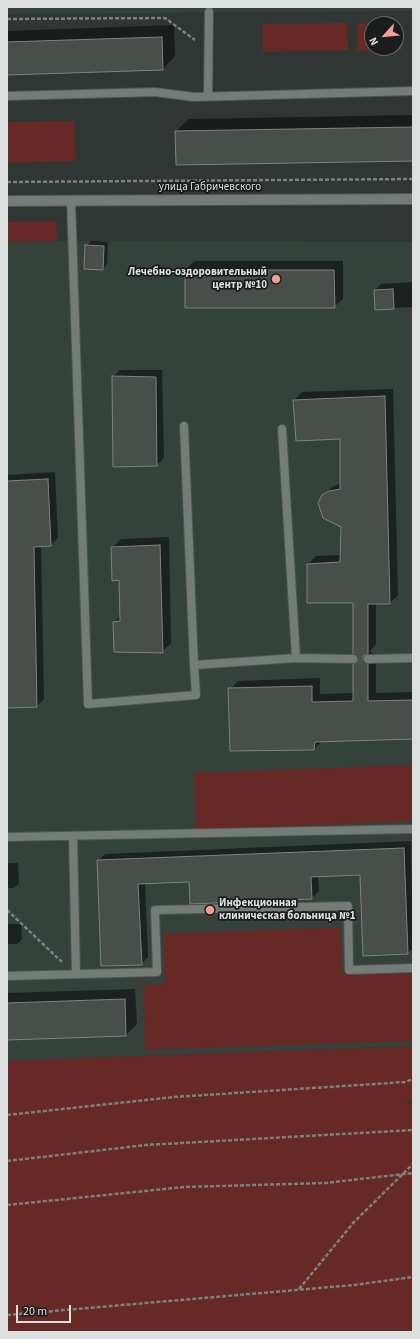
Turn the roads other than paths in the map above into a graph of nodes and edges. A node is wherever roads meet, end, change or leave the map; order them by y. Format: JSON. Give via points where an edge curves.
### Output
{"nodes":[{"id":1,"x":209,"y":12,"type":"dead end"},
{"id":2,"x":413,"y":91,"type":"edge"},
{"id":3,"x":7,"y":96,"type":"edge"},
{"id":4,"x":208,"y":96,"type":"junction"},
{"id":5,"x":413,"y":199,"type":"edge"},
{"id":6,"x":71,"y":200,"type":"junction"},
{"id":7,"x":7,"y":201,"type":"edge"},
{"id":8,"x":184,"y":426,"type":"dead end"},
{"id":9,"x":282,"y":429,"type":"dead end"},
{"id":10,"x":296,"y":658,"type":"junction"},
{"id":11,"x":413,"y":658,"type":"edge"},
{"id":12,"x":353,"y":659,"type":"dead end"},
{"id":13,"x":368,"y":659,"type":"dead end"},
{"id":14,"x":194,"y":665,"type":"junction"},
{"id":15,"x":413,"y":829,"type":"edge"},
{"id":16,"x":73,"y":836,"type":"junction"},
{"id":17,"x":7,"y":837,"type":"edge"},
{"id":18,"x":413,"y":968,"type":"edge"},
{"id":19,"x":76,"y":974,"type":"junction"},
{"id":20,"x":7,"y":976,"type":"edge"}],
"edges":[{"from":1,"to":4,"type":"lane"},
{"from":2,"to":4,"type":"lane"},
{"from":3,"to":4,"type":"lane","via":[[155,92],[194,97]]},
{"from":5,"to":6,"type":"street","name":"улица Габричевского"},
{"from":6,"to":7,"type":"street","name":"улица Габричевского"},
{"from":6,"to":14,"type":"lane","via":[[88,704],[196,695]]},
{"from":8,"to":14,"type":"lane"},
{"from":9,"to":10,"type":"lane"},
{"from":10,"to":12,"type":"lane"},
{"from":10,"to":14,"type":"lane"},
{"from":11,"to":13,"type":"lane"},
{"from":15,"to":16,"type":"lane"},
{"from":16,"to":17,"type":"lane"},
{"from":16,"to":19,"type":"lane"},
{"from":18,"to":19,"type":"lane","via":[[349,970],[348,906],[340,906],[155,910],[157,972]]},
{"from":19,"to":20,"type":"lane"}]}
